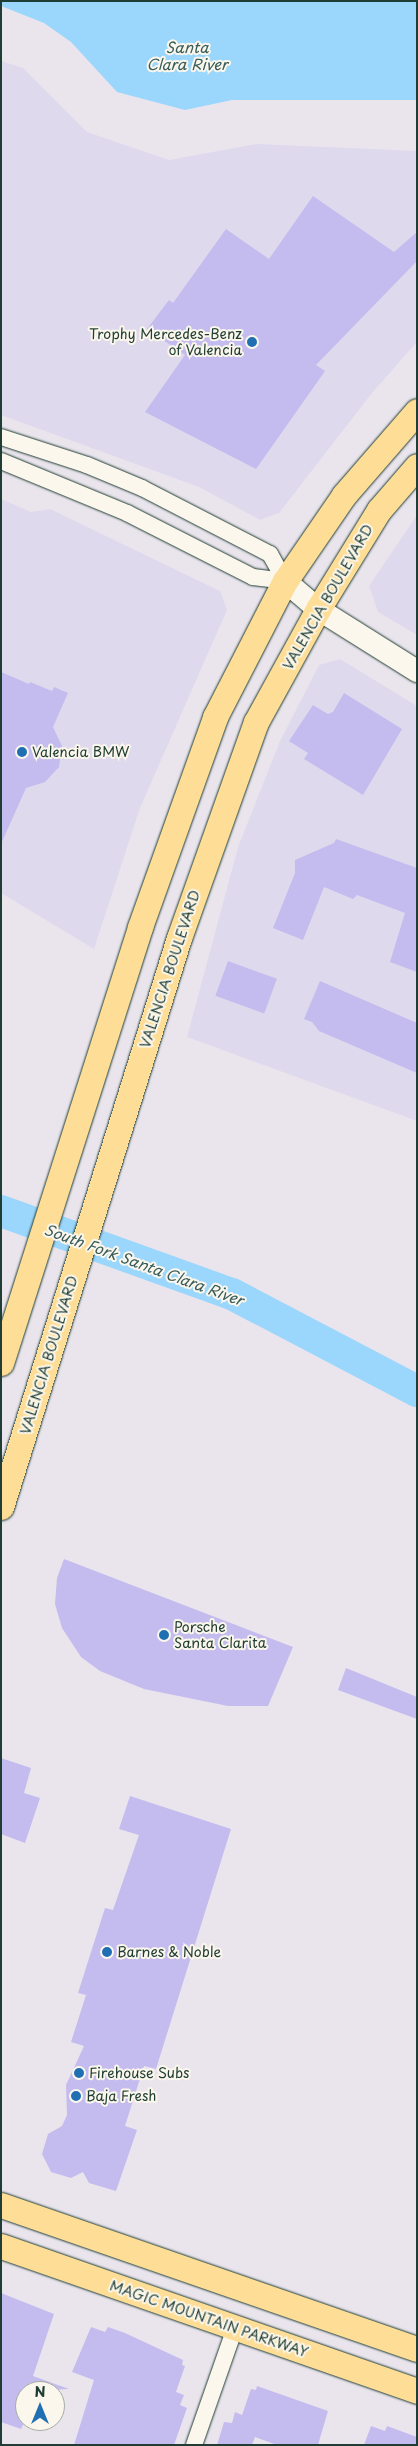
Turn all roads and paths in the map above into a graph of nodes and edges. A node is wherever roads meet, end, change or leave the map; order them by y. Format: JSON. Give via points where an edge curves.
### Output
{"nodes":[{"id":1,"x":417,"y":411,"type":"edge"},
{"id":2,"x":1,"y":437,"type":"edge"},
{"id":3,"x":1,"y":461,"type":"edge"},
{"id":4,"x":417,"y":466,"type":"edge"},
{"id":5,"x":284,"y":581,"type":"junction"},
{"id":6,"x":318,"y":609,"type":"junction"},
{"id":7,"x":417,"y":671,"type":"edge"},
{"id":8,"x":1,"y":1363,"type":"edge"},
{"id":9,"x":1,"y":1507,"type":"edge"},
{"id":10,"x":1,"y":2205,"type":"edge"},
{"id":11,"x":1,"y":2246,"type":"edge"},
{"id":12,"x":235,"y":2328,"type":"junction"},
{"id":13,"x":417,"y":2349,"type":"edge"},
{"id":14,"x":417,"y":2391,"type":"edge"},
{"id":15,"x":194,"y":2445,"type":"edge"}],
"edges":[{"from":1,"to":5,"type":"main road","via":[[344,495]]},
{"from":2,"to":5,"type":"street","via":[[87,465],[151,492],[270,554]]},
{"from":3,"to":5,"type":"street","via":[[127,513],[253,578]]},
{"from":4,"to":6,"type":"main road","name":"VALENCIA BOULEVARD","via":[[379,510]]},
{"from":5,"to":6,"type":"street"},
{"from":5,"to":8,"type":"main road","via":[[215,717],[161,864]]},
{"from":6,"to":7,"type":"street"},
{"from":6,"to":9,"type":"main road","name":"VALENCIA BOULEVARD","via":[[256,722],[203,866]]},
{"from":10,"to":13,"type":"main road"},
{"from":11,"to":12,"type":"main road","name":"MAGIC MOUNTAIN PARKWAY"},
{"from":12,"to":14,"type":"main road","name":"MAGIC MOUNTAIN PARKWAY"},
{"from":12,"to":15,"type":"street"}]}
